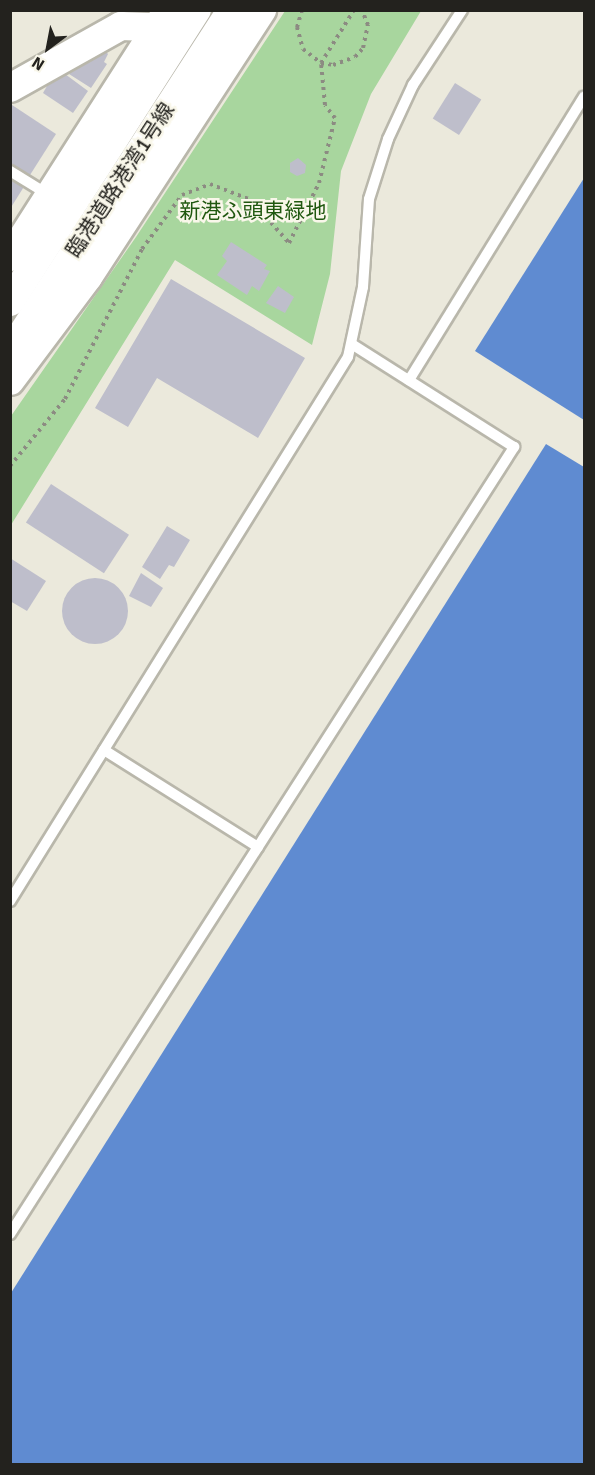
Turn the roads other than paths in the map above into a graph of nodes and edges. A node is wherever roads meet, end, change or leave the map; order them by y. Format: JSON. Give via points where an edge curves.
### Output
{"nodes":[{"id":1,"x":197,"y":10,"type":"edge"},
{"id":2,"x":231,"y":10,"type":"edge"},
{"id":3,"x":262,"y":10,"type":"edge"},
{"id":4,"x":462,"y":10,"type":"edge"},
{"id":5,"x":162,"y":19,"type":"edge"},
{"id":6,"x":10,"y":88,"type":"edge"},
{"id":7,"x":585,"y":97,"type":"edge"},
{"id":8,"x":10,"y":171,"type":"edge"},
{"id":9,"x":49,"y":195,"type":"junction"},
{"id":10,"x":10,"y":257,"type":"edge"},
{"id":11,"x":10,"y":302,"type":"edge"},
{"id":12,"x":352,"y":344,"type":"junction"},
{"id":13,"x":10,"y":350,"type":"edge"},
{"id":14,"x":409,"y":380,"type":"junction"},
{"id":15,"x":10,"y":381,"type":"edge"},
{"id":16,"x":104,"y":750,"type":"junction"},
{"id":17,"x":258,"y":847,"type":"junction"},
{"id":18,"x":10,"y":901,"type":"edge"},
{"id":19,"x":11,"y":1234,"type":"edge"}],
"edges":[{"from":1,"to":11,"type":"street","name":"臨港道路港湾1号線"},
{"from":2,"to":13,"type":"street","name":"臨港道路港湾1号線"},
{"from":3,"to":15,"type":"street","via":[[88,277]]},
{"from":4,"to":12,"type":"lane","via":[[413,86],[388,139],[369,199],[363,287]]},
{"from":5,"to":6,"type":"street","via":[[121,26]]},
{"from":5,"to":9,"type":"street"},
{"from":7,"to":14,"type":"lane"},
{"from":8,"to":9,"type":"lane"},
{"from":9,"to":10,"type":"street"},
{"from":12,"to":14,"type":"lane"},
{"from":12,"to":16,"type":"lane","via":[[336,381]]},
{"from":14,"to":17,"type":"lane","via":[[514,447]]},
{"from":16,"to":17,"type":"lane"},
{"from":16,"to":18,"type":"lane"},
{"from":17,"to":19,"type":"lane"}]}
